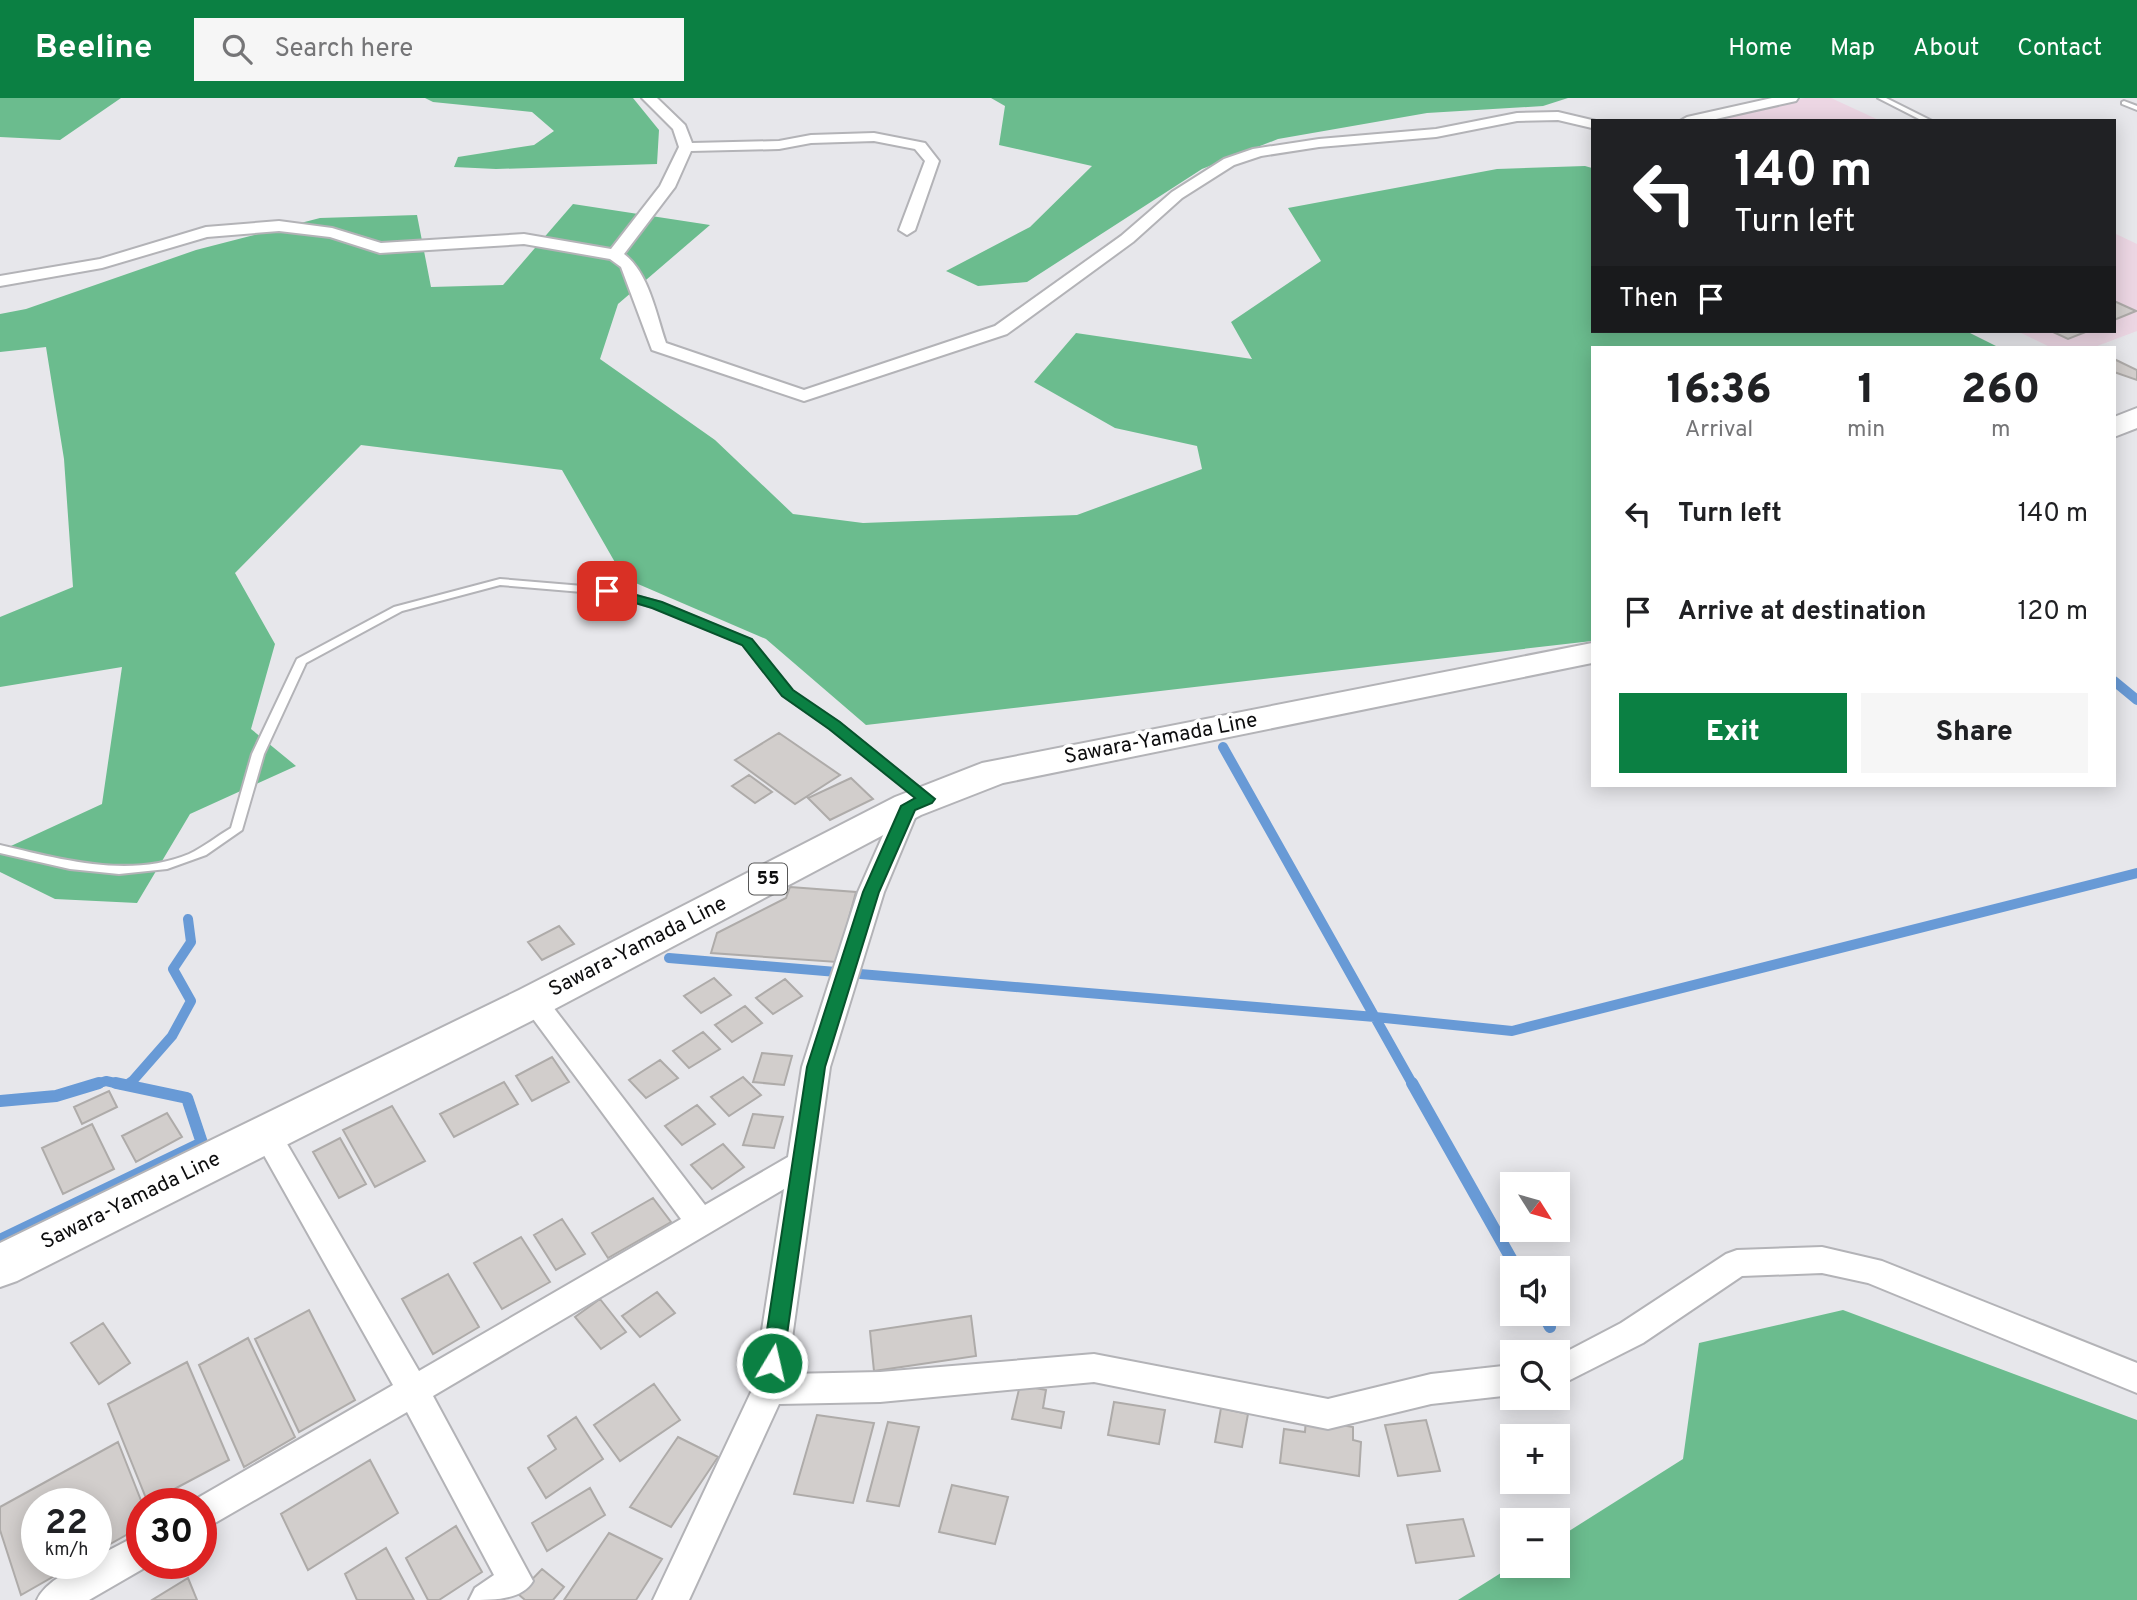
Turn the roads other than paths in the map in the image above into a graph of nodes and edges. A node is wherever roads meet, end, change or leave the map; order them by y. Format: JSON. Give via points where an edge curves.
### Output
{"nodes":[{"id":1,"x":649,"y":98,"type":"edge"},
{"id":2,"x":1791,"y":98,"type":"edge"},
{"id":3,"x":1881,"y":98,"type":"edge"},
{"id":4,"x":2124,"y":103,"type":"dead end"},
{"id":5,"x":2137,"y":108,"type":"edge"},
{"id":6,"x":1696,"y":119,"type":"edge"},
{"id":7,"x":1925,"y":119,"type":"edge"},
{"id":8,"x":1591,"y":124,"type":"edge"},
{"id":9,"x":686,"y":147,"type":"junction"},
{"id":10,"x":907,"y":230,"type":"dead end"},
{"id":11,"x":615,"y":255,"type":"junction"},
{"id":12,"x":0,"y":281,"type":"edge"},
{"id":13,"x":2137,"y":417,"type":"edge"},
{"id":14,"x":2116,"y":427,"type":"edge"},
{"id":15,"x":1591,"y":653,"type":"edge"},
{"id":16,"x":918,"y":803,"type":"junction"},
{"id":17,"x":0,"y":849,"type":"edge"},
{"id":18,"x":534,"y":1001,"type":"junction"},
{"id":19,"x":267,"y":1133,"type":"junction"},
{"id":20,"x":803,"y":1163,"type":"junction"},
{"id":21,"x":701,"y":1223,"type":"junction"},
{"id":22,"x":0,"y":1266,"type":"edge"},
{"id":23,"x":1570,"y":1366,"type":"edge"},
{"id":24,"x":2137,"y":1378,"type":"edge"},
{"id":25,"x":1500,"y":1381,"type":"edge"},
{"id":26,"x":768,"y":1388,"type":"junction"},
{"id":27,"x":414,"y":1392,"type":"junction"},
{"id":28,"x":217,"y":1506,"type":"edge"},
{"id":29,"x":126,"y":1559,"type":"edge"},
{"id":30,"x":55,"y":1600,"type":"edge"},
{"id":31,"x":487,"y":1600,"type":"edge"},
{"id":32,"x":671,"y":1600,"type":"edge"}],
"edges":[{"from":1,"to":9,"type":"street","via":[[680,128]]},
{"from":2,"to":6,"type":"street"},
{"from":3,"to":7,"type":"lane"},
{"from":4,"to":5,"type":"lane"},
{"from":8,"to":11,"type":"street","via":[[1558,116],[1517,117],[1418,136],[1270,150],[1229,162],[1177,195],[1127,239],[1001,330],[804,396],[658,346],[628,265]]},
{"from":9,"to":10,"type":"street","via":[[874,137],[920,146],[932,161]]},
{"from":9,"to":11,"type":"street","via":[[667,187]]},
{"from":11,"to":12,"type":"street","via":[[524,239],[380,248],[332,233],[279,226],[206,232],[102,263]]},
{"from":13,"to":14,"type":"main road"},
{"from":15,"to":16,"type":"main road","name":"Sawara-Yamada Line","number":"55","via":[[995,772]]},
{"from":16,"to":17,"type":"lane","via":[[835,726],[788,693],[747,642],[657,605],[607,591],[500,582],[398,609],[301,661],[258,754],[236,830],[191,858],[145,868],[81,868]]},
{"from":16,"to":18,"type":"main road","name":"Sawara-Yamada Line","number":"55"},
{"from":16,"to":20,"type":"street","via":[[871,892],[816,1067]]},
{"from":18,"to":19,"type":"main road","name":"Sawara-Yamada Line","number":"55"},
{"from":18,"to":21,"type":"street"},
{"from":19,"to":22,"type":"main road","name":"Sawara-Yamada Line","number":"55"},
{"from":19,"to":27,"type":"street"},
{"from":20,"to":21,"type":"street"},
{"from":20,"to":26,"type":"street"},
{"from":21,"to":27,"type":"street"},
{"from":23,"to":24,"type":"street","via":[[1633,1334],[1737,1263],[1822,1260],[1871,1270]]},
{"from":25,"to":26,"type":"street","via":[[1431,1389],[1328,1414],[1094,1368],[880,1387]]},
{"from":26,"to":32,"type":"street"},
{"from":27,"to":28,"type":"street"},
{"from":27,"to":31,"type":"street","via":[[516,1581]]},
{"from":29,"to":30,"type":"street"}]}
